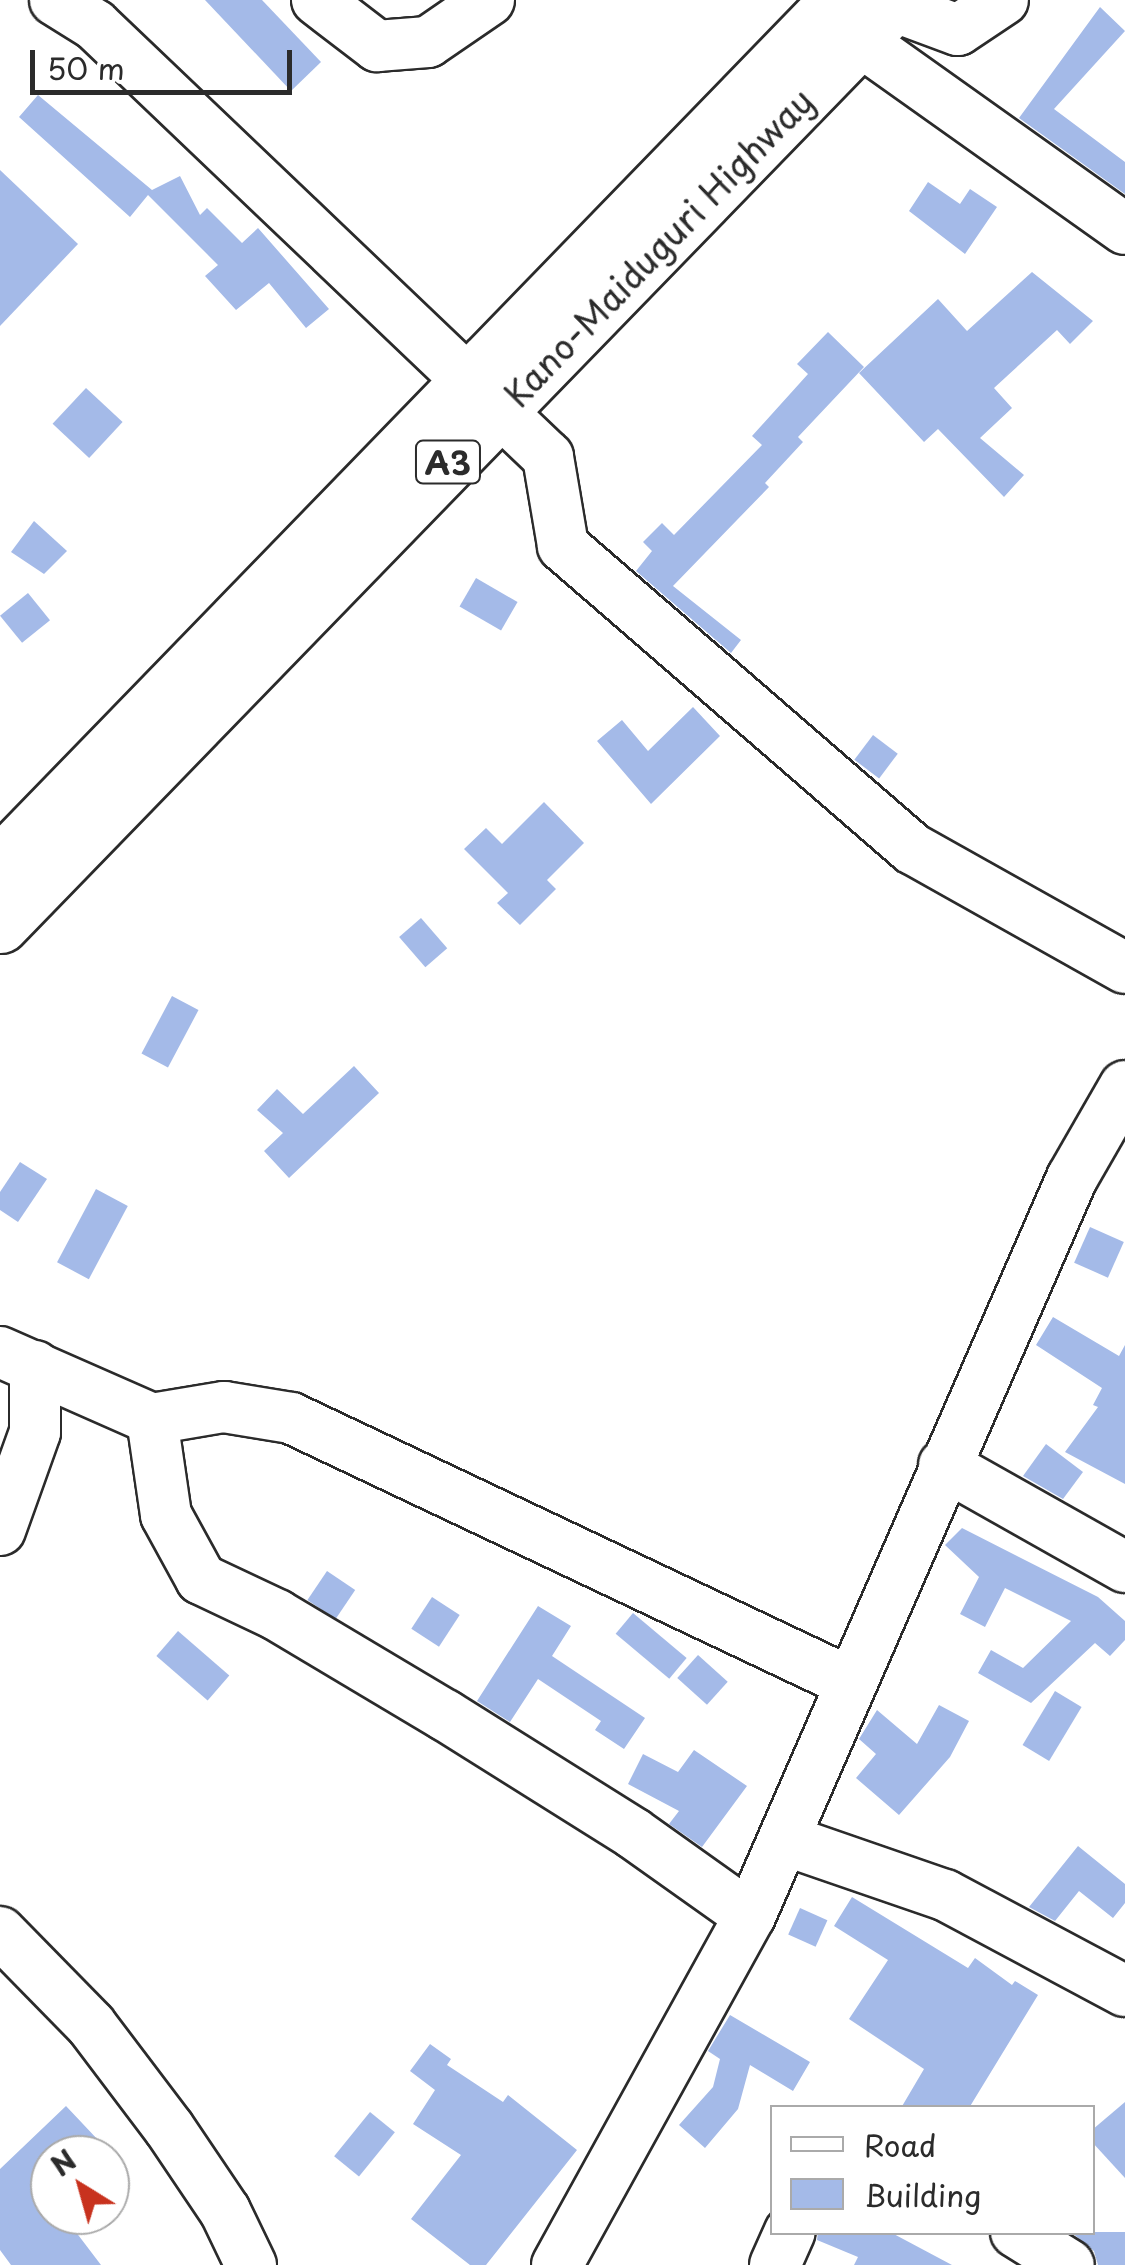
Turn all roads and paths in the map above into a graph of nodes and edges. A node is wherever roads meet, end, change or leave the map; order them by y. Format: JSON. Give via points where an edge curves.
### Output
{"nodes":[{"id":1,"x":55,"y":0,"type":"edge"},
{"id":2,"x":318,"y":0,"type":"edge"},
{"id":3,"x":489,"y":0,"type":"edge"},
{"id":4,"x":1002,"y":0,"type":"edge"},
{"id":5,"x":872,"y":11,"type":"edge"},
{"id":6,"x":1125,"y":229,"type":"edge"},
{"id":7,"x":480,"y":399,"type":"junction"},
{"id":8,"x":0,"y":864,"type":"edge"},
{"id":9,"x":0,"y":925,"type":"edge"},
{"id":10,"x":1125,"y":968,"type":"edge"},
{"id":11,"x":1125,"y":1086,"type":"edge"},
{"id":12,"x":17,"y":1359,"type":"edge"},
{"id":13,"x":152,"y":1419,"type":"junction"},
{"id":14,"x":944,"y":1465,"type":"junction"},
{"id":15,"x":0,"y":1530,"type":"edge"},
{"id":16,"x":1125,"y":1567,"type":"edge"},
{"id":17,"x":849,"y":1682,"type":"junction"},
{"id":18,"x":785,"y":1840,"type":"junction"},
{"id":19,"x":750,"y":1916,"type":"junction"},
{"id":20,"x":0,"y":1932,"type":"edge"},
{"id":21,"x":1125,"y":1991,"type":"edge"},
{"id":22,"x":789,"y":2235,"type":"edge"},
{"id":23,"x":1021,"y":2235,"type":"edge"},
{"id":24,"x":251,"y":2265,"type":"edge"},
{"id":25,"x":557,"y":2265,"type":"edge"},
{"id":26,"x":776,"y":2265,"type":"edge"},
{"id":27,"x":1069,"y":2265,"type":"edge"}],
"edges":[{"from":1,"to":7,"type":"street","via":[[94,25]]},
{"from":2,"to":3,"type":"street","via":[[377,46],[428,42]]},
{"from":4,"to":5,"type":"street","via":[[958,30]]},
{"from":5,"to":6,"type":"street"},
{"from":5,"to":7,"type":"highway","name":"Kano-Maiduguri Highway","number":"A3"},
{"from":7,"to":8,"type":"highway","name":"Kano-Maiduguri Highway","number":"A3"},
{"from":7,"to":9,"type":"highway","name":"Kano-Maiduguri Highway","number":"A3"},
{"from":7,"to":10,"type":"street","via":[[548,458],[564,546],[674,644],[912,849]]},
{"from":11,"to":14,"type":"street","via":[[1072,1178]]},
{"from":12,"to":13,"type":"street"},
{"from":12,"to":15,"type":"street","via":[[35,1432]]},
{"from":13,"to":17,"type":"street","via":[[224,1407],[292,1418]]},
{"from":13,"to":19,"type":"street","via":[[166,1515],[201,1579],[277,1614],[445,1715],[634,1833]]},
{"from":14,"to":16,"type":"street"},
{"from":14,"to":17,"type":"street"},
{"from":17,"to":18,"type":"street"},
{"from":18,"to":19,"type":"street"},
{"from":18,"to":21,"type":"street","via":[[945,1895]]},
{"from":19,"to":25,"type":"street"},
{"from":20,"to":24,"type":"street","via":[[91,2025],[136,2084],[225,2211]]},
{"from":22,"to":26,"type":"street"},
{"from":23,"to":27,"type":"street"}]}
